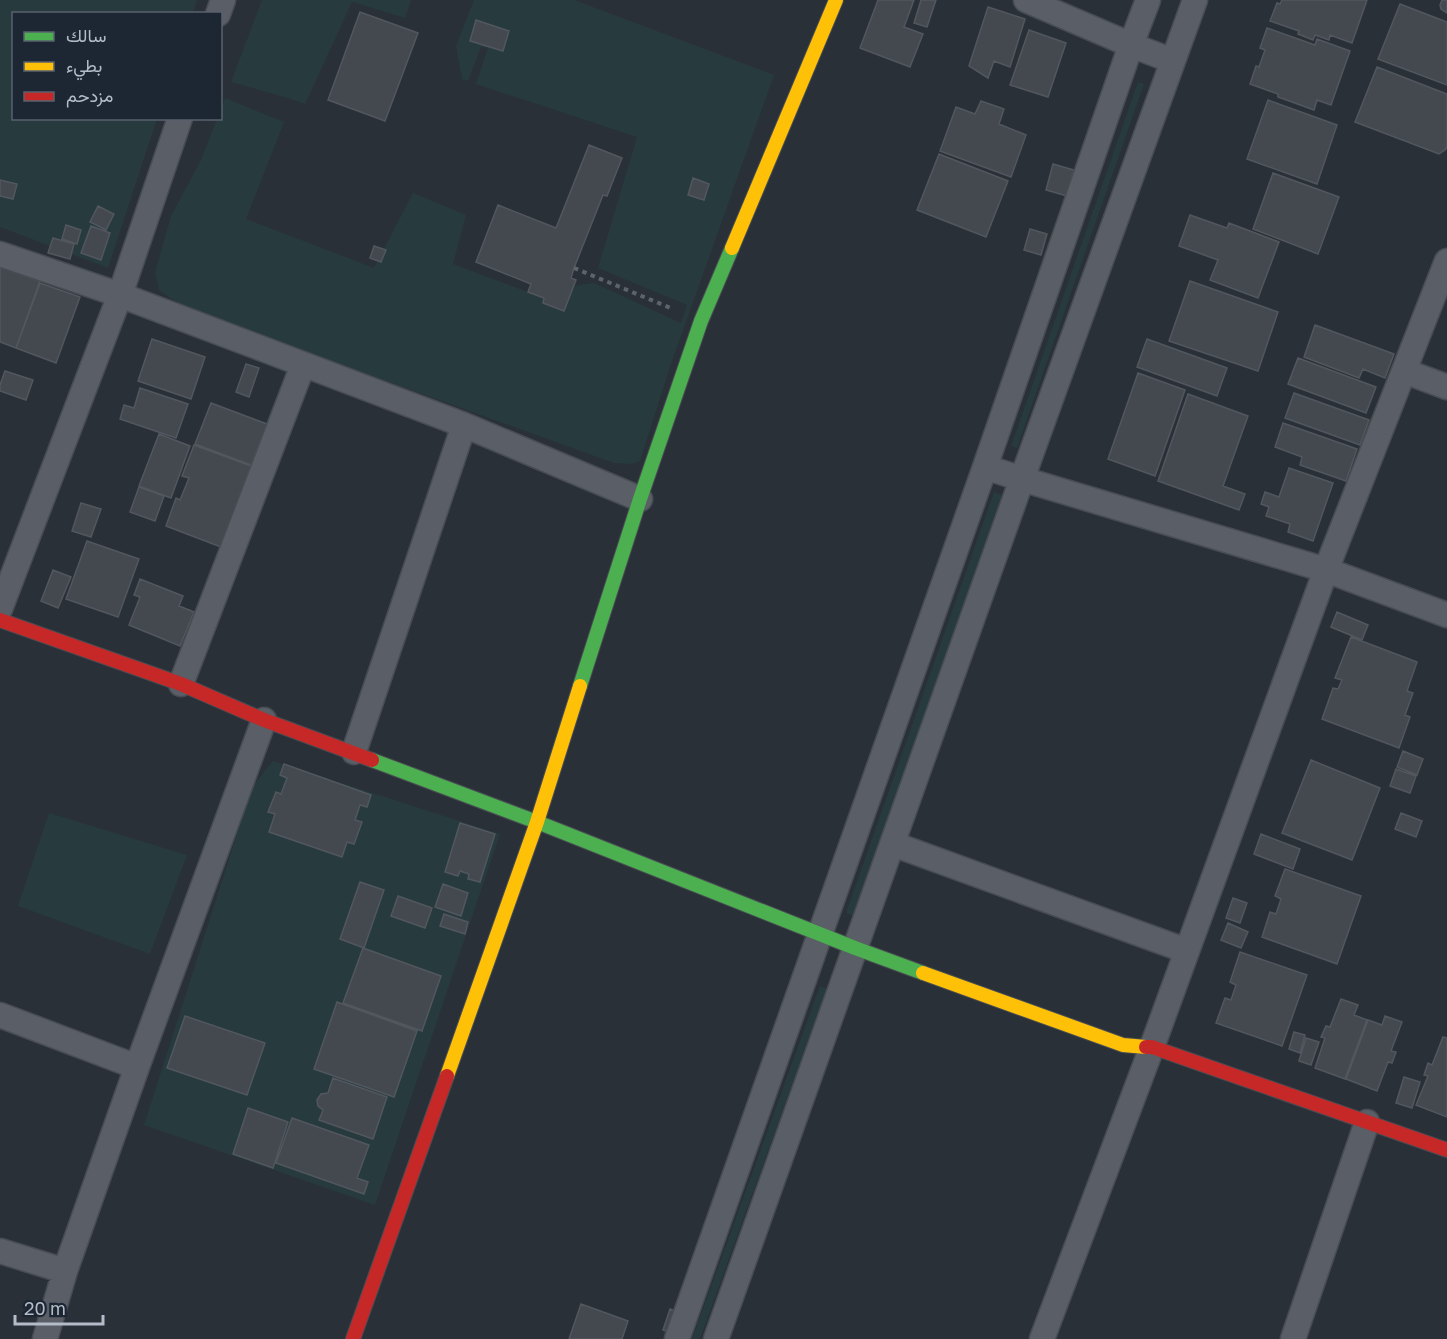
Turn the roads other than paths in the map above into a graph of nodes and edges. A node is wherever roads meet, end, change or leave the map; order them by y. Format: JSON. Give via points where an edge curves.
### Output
{"nodes":[{"id":1,"x":836,"y":0,"type":"edge"},
{"id":2,"x":1026,"y":0,"type":"edge"},
{"id":3,"x":1148,"y":0,"type":"edge"},
{"id":4,"x":1195,"y":0,"type":"edge"},
{"id":5,"x":1131,"y":45,"type":"junction"},
{"id":6,"x":1173,"y":61,"type":"junction"},
{"id":7,"x":179,"y":120,"type":"edge"},
{"id":8,"x":0,"y":254,"type":"edge"},
{"id":9,"x":1447,"y":261,"type":"edge"},
{"id":10,"x":120,"y":294,"type":"junction"},
{"id":11,"x":303,"y":365,"type":"junction"},
{"id":12,"x":1404,"y":371,"type":"junction"},
{"id":13,"x":1447,"y":387,"type":"edge"},
{"id":14,"x":464,"y":425,"type":"junction"},
{"id":15,"x":985,"y":467,"type":"junction"},
{"id":16,"x":1022,"y":479,"type":"junction"},
{"id":17,"x":640,"y":500,"type":"junction"},
{"id":18,"x":1326,"y":570,"type":"junction"},
{"id":19,"x":0,"y":609,"type":"edge"},
{"id":20,"x":1447,"y":615,"type":"edge"},
{"id":21,"x":0,"y":620,"type":"edge"},
{"id":22,"x":181,"y":684,"type":"junction"},
{"id":23,"x":264,"y":720,"type":"junction"},
{"id":24,"x":354,"y":752,"type":"junction"},
{"id":25,"x":537,"y":822,"type":"junction"},
{"id":26,"x":892,"y":844,"type":"junction"},
{"id":27,"x":820,"y":933,"type":"junction"},
{"id":28,"x":855,"y":948,"type":"junction"},
{"id":29,"x":1187,"y":951,"type":"junction"},
{"id":30,"x":0,"y":1015,"type":"edge"},
{"id":31,"x":1152,"y":1047,"type":"junction"},
{"id":32,"x":137,"y":1067,"type":"junction"},
{"id":33,"x":1366,"y":1122,"type":"junction"},
{"id":34,"x":1447,"y":1150,"type":"edge"},
{"id":35,"x":0,"y":1251,"type":"edge"},
{"id":36,"x":65,"y":1271,"type":"junction"},
{"id":37,"x":45,"y":1339,"type":"edge"},
{"id":38,"x":352,"y":1339,"type":"edge"},
{"id":39,"x":677,"y":1339,"type":"edge"},
{"id":40,"x":716,"y":1339,"type":"edge"},
{"id":41,"x":1042,"y":1339,"type":"edge"},
{"id":42,"x":1293,"y":1339,"type":"edge"}],
"edges":[{"from":1,"to":17,"type":"street","via":[[701,321]]},
{"from":2,"to":5,"type":"street"},
{"from":3,"to":5,"type":"street"},
{"from":4,"to":6,"type":"street"},
{"from":5,"to":6,"type":"street"},
{"from":5,"to":15,"type":"street"},
{"from":6,"to":16,"type":"street"},
{"from":7,"to":10,"type":"street"},
{"from":8,"to":10,"type":"street"},
{"from":9,"to":12,"type":"street"},
{"from":10,"to":11,"type":"street"},
{"from":10,"to":19,"type":"street"},
{"from":11,"to":14,"type":"street"},
{"from":11,"to":22,"type":"street"},
{"from":12,"to":13,"type":"street"},
{"from":12,"to":18,"type":"street"},
{"from":14,"to":17,"type":"street"},
{"from":14,"to":24,"type":"street"},
{"from":15,"to":16,"type":"street"},
{"from":15,"to":27,"type":"street"},
{"from":16,"to":18,"type":"street"},
{"from":16,"to":26,"type":"street"},
{"from":17,"to":25,"type":"street"},
{"from":18,"to":20,"type":"street"},
{"from":18,"to":29,"type":"street"},
{"from":21,"to":22,"type":"street"},
{"from":22,"to":23,"type":"street"},
{"from":23,"to":24,"type":"street"},
{"from":23,"to":32,"type":"street"},
{"from":24,"to":25,"type":"street"},
{"from":25,"to":27,"type":"street"},
{"from":25,"to":38,"type":"street"},
{"from":26,"to":28,"type":"street"},
{"from":26,"to":29,"type":"street"},
{"from":27,"to":28,"type":"street"},
{"from":27,"to":39,"type":"street"},
{"from":28,"to":31,"type":"street","via":[[1123,1045]]},
{"from":28,"to":40,"type":"street"},
{"from":29,"to":31,"type":"street"},
{"from":30,"to":32,"type":"street"},
{"from":31,"to":33,"type":"street"},
{"from":31,"to":41,"type":"street"},
{"from":32,"to":36,"type":"street"},
{"from":33,"to":34,"type":"street"},
{"from":33,"to":42,"type":"street"},
{"from":35,"to":36,"type":"street"},
{"from":36,"to":37,"type":"street"}]}
